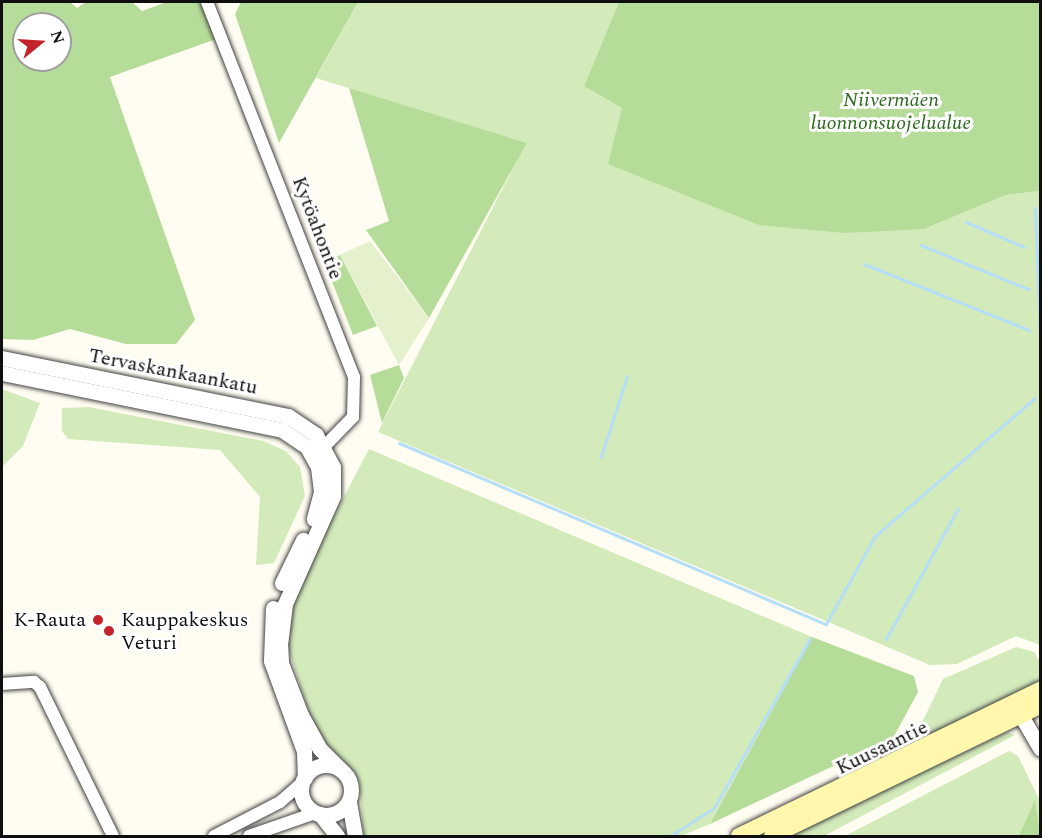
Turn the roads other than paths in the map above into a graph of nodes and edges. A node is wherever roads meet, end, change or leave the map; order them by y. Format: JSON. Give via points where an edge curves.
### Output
{"nodes":[{"id":1,"x":207,"y":2,"type":"edge"},
{"id":2,"x":2,"y":358,"type":"edge"},
{"id":3,"x":2,"y":373,"type":"edge"},
{"id":4,"x":319,"y":452,"type":"junction"},
{"id":5,"x":2,"y":684,"type":"edge"},
{"id":6,"x":1041,"y":690,"type":"edge"},
{"id":7,"x":1041,"y":706,"type":"edge"},
{"id":8,"x":1018,"y":710,"type":"junction"},
{"id":9,"x":1041,"y":748,"type":"edge"},
{"id":10,"x":341,"y":770,"type":"junction"},
{"id":11,"x":304,"y":780,"type":"junction"},
{"id":12,"x":349,"y":802,"type":"junction"},
{"id":13,"x":318,"y":814,"type":"junction"},
{"id":14,"x":113,"y":837,"type":"edge"},
{"id":15,"x":214,"y":837,"type":"edge"},
{"id":16,"x":249,"y":837,"type":"edge"},
{"id":17,"x":337,"y":837,"type":"edge"},
{"id":18,"x":355,"y":837,"type":"edge"},
{"id":19,"x":739,"y":837,"type":"edge"},
{"id":20,"x":772,"y":837,"type":"edge"}],
"edges":[{"from":1,"to":4,"type":"street","name":"Kytöahontie","via":[[354,377],[353,417]]},
{"from":2,"to":4,"type":"street","name":"Tervaskankaankatu","via":[[288,416]]},
{"from":3,"to":4,"type":"street","name":"Tervaskankaankatu","via":[[282,430]]},
{"from":4,"to":10,"type":"street","via":[[333,466],[333,496],[285,604],[281,663],[319,748]]},
{"from":4,"to":11,"type":"street","via":[[320,504],[278,593],[269,644],[276,681],[304,751]]},
{"from":5,"to":14,"type":"street","via":[[34,682],[40,687]]},
{"from":6,"to":8,"type":"main road","name":"Kuusaantie"},
{"from":7,"to":8,"type":"main road","name":"Kuusaantie"},
{"from":8,"to":9,"type":"street"},
{"from":8,"to":19,"type":"main road","name":"Kuusaantie"},
{"from":8,"to":20,"type":"main road","name":"Kuusaantie"},
{"from":10,"to":11,"type":"street","via":[[320,766]]},
{"from":10,"to":12,"type":"street","via":[[350,781]]},
{"from":11,"to":13,"type":"street","via":[[305,802]]},
{"from":11,"to":15,"type":"street","via":[[280,802]]},
{"from":12,"to":13,"type":"street","via":[[336,813]]},
{"from":12,"to":18,"type":"street"},
{"from":13,"to":16,"type":"street"},
{"from":13,"to":17,"type":"street"}]}
